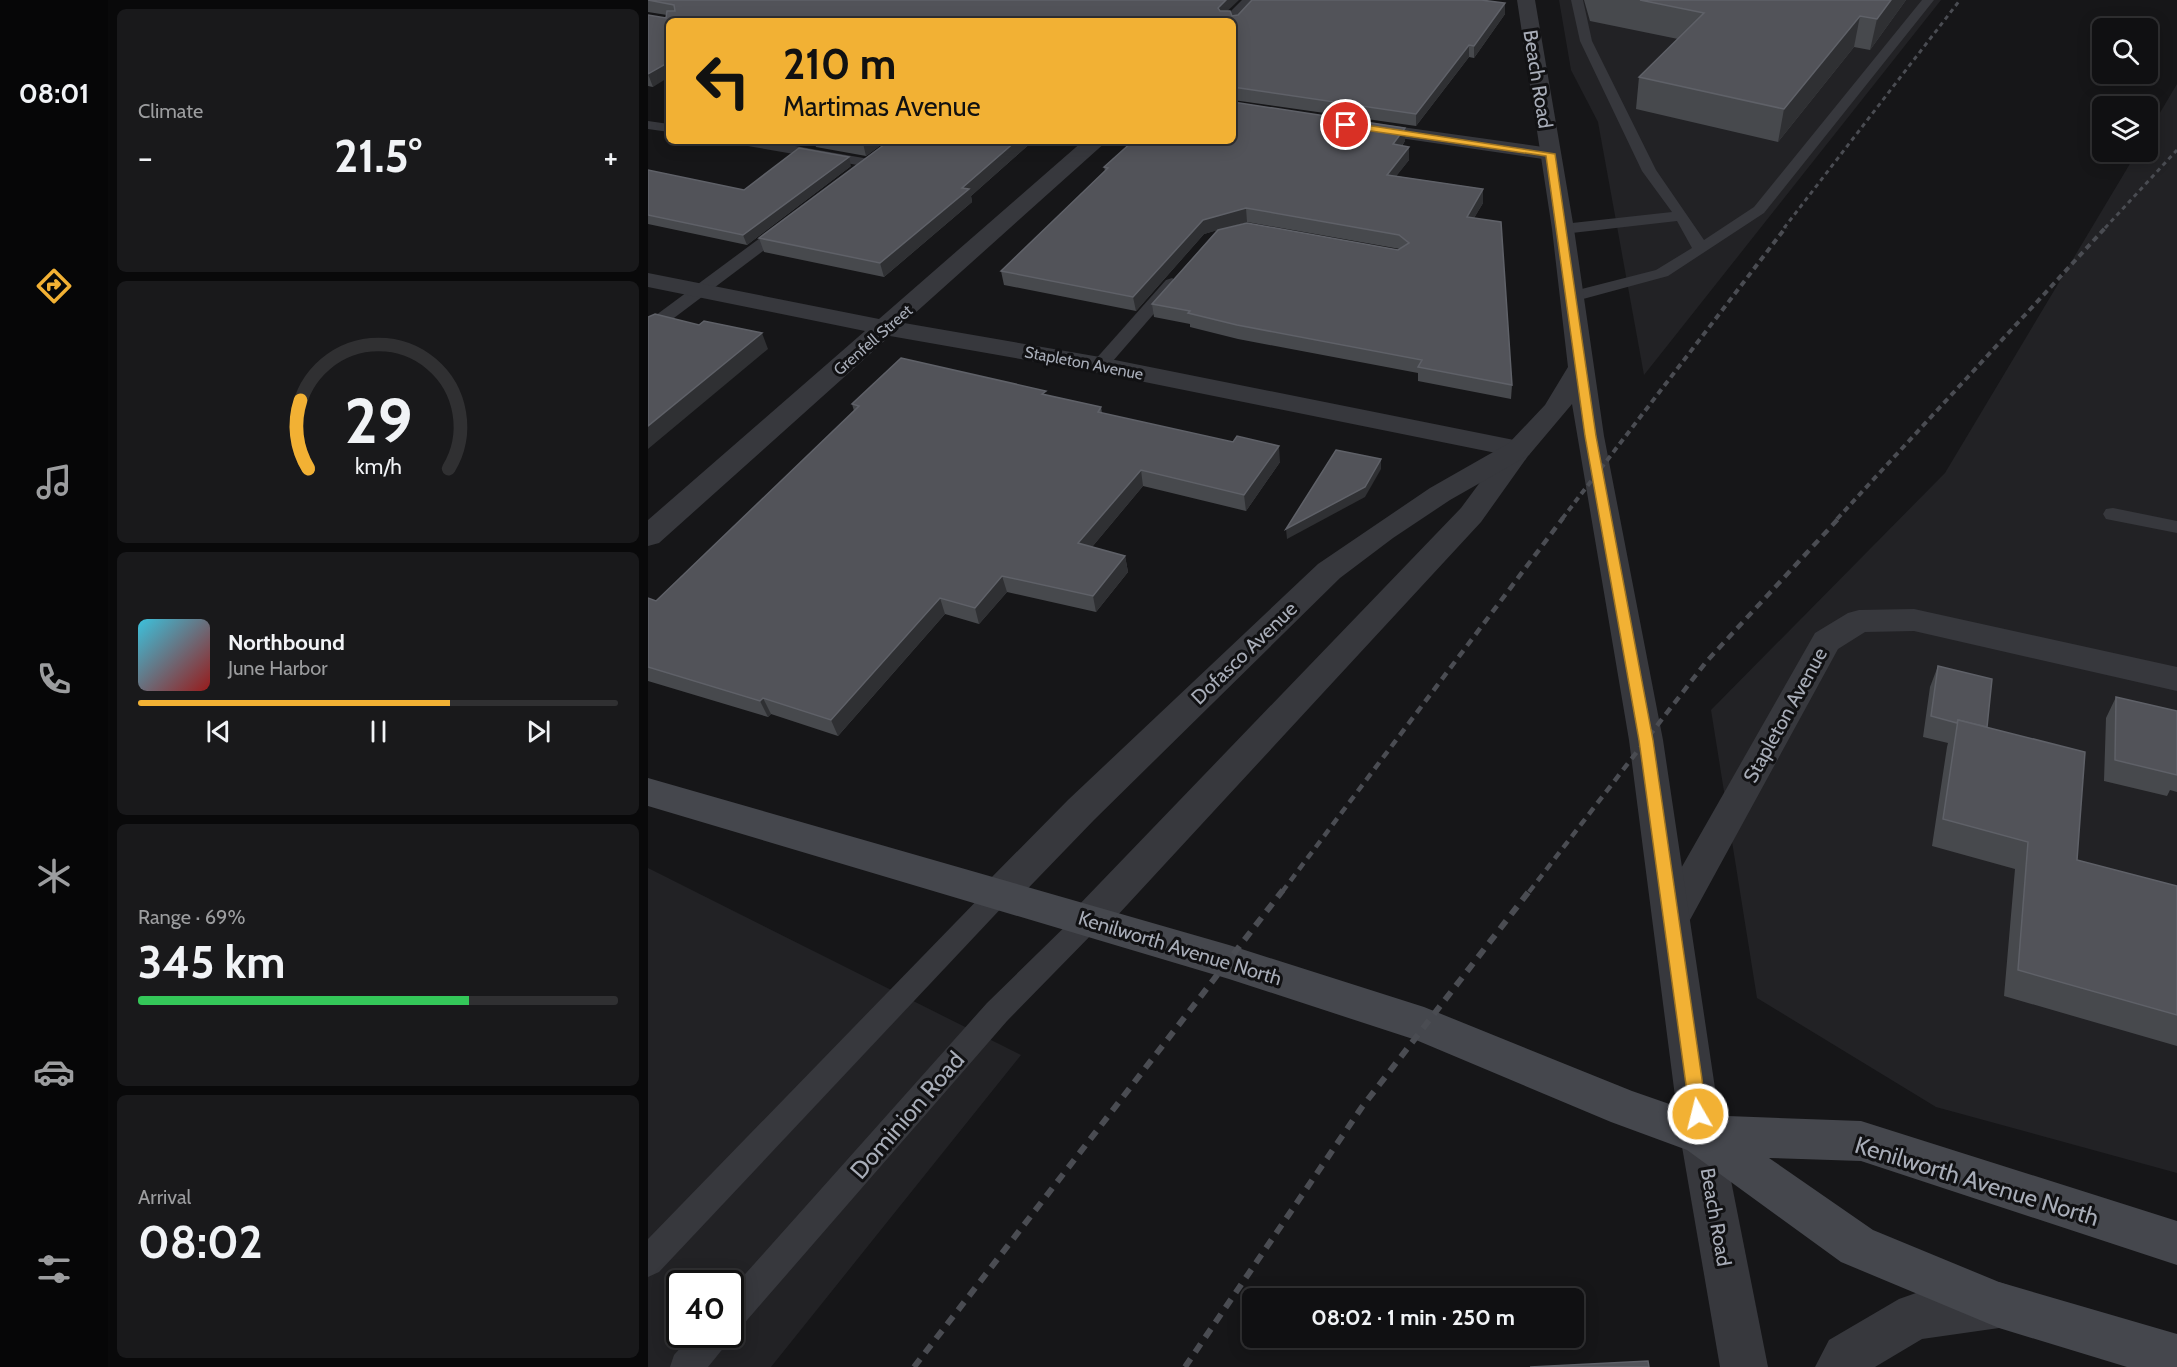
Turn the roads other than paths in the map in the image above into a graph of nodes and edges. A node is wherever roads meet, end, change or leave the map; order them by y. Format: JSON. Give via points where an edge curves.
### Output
{"nodes":[{"id":1,"x":1253,"y":0,"type":"edge"},
{"id":2,"x":1526,"y":0,"type":"edge"},
{"id":3,"x":1577,"y":0,"type":"edge"},
{"id":4,"x":1928,"y":0,"type":"edge"},
{"id":5,"x":1233,"y":18,"type":"edge"},
{"id":6,"x":1339,"y":124,"type":"edge"},
{"id":7,"x":648,"y":125,"type":"edge"},
{"id":8,"x":666,"y":128,"type":"edge"},
{"id":9,"x":759,"y":144,"type":"edge"},
{"id":10,"x":1093,"y":144,"type":"edge"},
{"id":11,"x":884,"y":152,"type":"edge"},
{"id":12,"x":1550,"y":154,"type":"junction"},
{"id":13,"x":869,"y":163,"type":"junction"},
{"id":14,"x":851,"y":177,"type":"edge"},
{"id":15,"x":1682,"y":216,"type":"junction"},
{"id":16,"x":794,"y":220,"type":"edge"},
{"id":17,"x":1563,"y":229,"type":"junction"},
{"id":18,"x":1701,"y":249,"type":"junction"},
{"id":19,"x":1182,"y":272,"type":"edge"},
{"id":20,"x":648,"y":280,"type":"edge"},
{"id":21,"x":700,"y":290,"type":"junction"},
{"id":22,"x":1572,"y":297,"type":"junction"},
{"id":23,"x":888,"y":328,"type":"junction"},
{"id":24,"x":648,"y":329,"type":"edge"},
{"id":25,"x":1100,"y":365,"type":"junction"},
{"id":26,"x":1581,"y":367,"type":"junction"},
{"id":27,"x":1519,"y":449,"type":"junction"},
{"id":28,"x":2113,"y":514,"type":"dead end"},
{"id":29,"x":2177,"y":527,"type":"edge"},
{"id":30,"x":648,"y":536,"type":"edge"},
{"id":31,"x":2177,"y":679,"type":"edge"},
{"id":32,"x":648,"y":792,"type":"edge"},
{"id":33,"x":999,"y":894,"type":"junction"},
{"id":34,"x":1672,"y":918,"type":"junction"},
{"id":35,"x":1089,"y":920,"type":"junction"},
{"id":36,"x":1701,"y":1135,"type":"junction"},
{"id":37,"x":2177,"y":1243,"type":"edge"},
{"id":38,"x":648,"y":1261,"type":"edge"},
{"id":39,"x":744,"y":1301,"type":"edge"},
{"id":40,"x":1999,"y":1305,"type":"junction"},
{"id":41,"x":703,"y":1348,"type":"edge"},
{"id":42,"x":2177,"y":1358,"type":"edge"},
{"id":43,"x":686,"y":1367,"type":"edge"},
{"id":44,"x":1744,"y":1367,"type":"edge"},
{"id":45,"x":1839,"y":1367,"type":"edge"}],
"edges":[{"from":1,"to":5,"type":"street"},
{"from":2,"to":12,"type":"street","name":"Beach Road"},
{"from":3,"to":15,"type":"lane","via":[[1586,41],[1649,171]]},
{"from":4,"to":18,"type":"lane","via":[[1759,210]]},
{"from":6,"to":12,"type":"street"},
{"from":7,"to":8,"type":"lane"},
{"from":9,"to":13,"type":"lane"},
{"from":10,"to":23,"type":"street","name":"Grenfell Street"},
{"from":11,"to":13,"type":"lane"},
{"from":12,"to":17,"type":"street","name":"Beach Road"},
{"from":13,"to":14,"type":"lane"},
{"from":15,"to":17,"type":"lane"},
{"from":15,"to":18,"type":"lane"},
{"from":16,"to":21,"type":"lane"},
{"from":17,"to":22,"type":"street","name":"Beach Road"},
{"from":18,"to":22,"type":"lane","via":[[1662,273]]},
{"from":19,"to":25,"type":"lane"},
{"from":20,"to":21,"type":"street","name":"Stapleton Avenue"},
{"from":21,"to":23,"type":"street","name":"Stapleton Avenue"},
{"from":21,"to":24,"type":"lane"},
{"from":22,"to":26,"type":"street","name":"Beach Road"},
{"from":23,"to":25,"type":"street","name":"Stapleton Avenue"},
{"from":23,"to":30,"type":"street","name":"Grenfell Street"},
{"from":25,"to":27,"type":"street","name":"Stapleton Avenue"},
{"from":26,"to":27,"type":"street","name":"Dofasco Avenue","via":[[1556,409]]},
{"from":26,"to":34,"type":"street","name":"Beach Road","via":[[1590,436],[1639,694]]},
{"from":27,"to":33,"type":"street","name":"Dofasco Avenue","via":[[1440,494],[1329,571]]},
{"from":27,"to":35,"type":"street","name":"Dofasco Avenue","via":[[1471,515]]},
{"from":28,"to":29,"type":"lane"},
{"from":31,"to":34,"type":"street","name":"Stapleton Avenue","via":[[1914,620],[1859,621],[1826,641]]},
{"from":32,"to":33,"type":"main road","name":"Kenilworth Avenue North"},
{"from":33,"to":35,"type":"main road","name":"Kenilworth Avenue North"},
{"from":33,"to":38,"type":"lane"},
{"from":34,"to":36,"type":"street","name":"Beach Road"},
{"from":35,"to":36,"type":"main road","name":"Kenilworth Avenue North","via":[[1424,1025]]},
{"from":35,"to":39,"type":"lane","name":"Dominion Road","via":[[997,1012]]},
{"from":36,"to":37,"type":"main road","name":"Kenilworth Avenue North","via":[[1862,1141]]},
{"from":36,"to":40,"type":"main road","name":"Kenilworth Avenue North","via":[[1857,1246]]},
{"from":36,"to":44,"type":"street","name":"Beach Road"},
{"from":40,"to":42,"type":"main road","name":"Kenilworth Avenue North"},
{"from":40,"to":45,"type":"street","via":[[1916,1316],[1846,1357]]},
{"from":41,"to":43,"type":"lane"}]}
